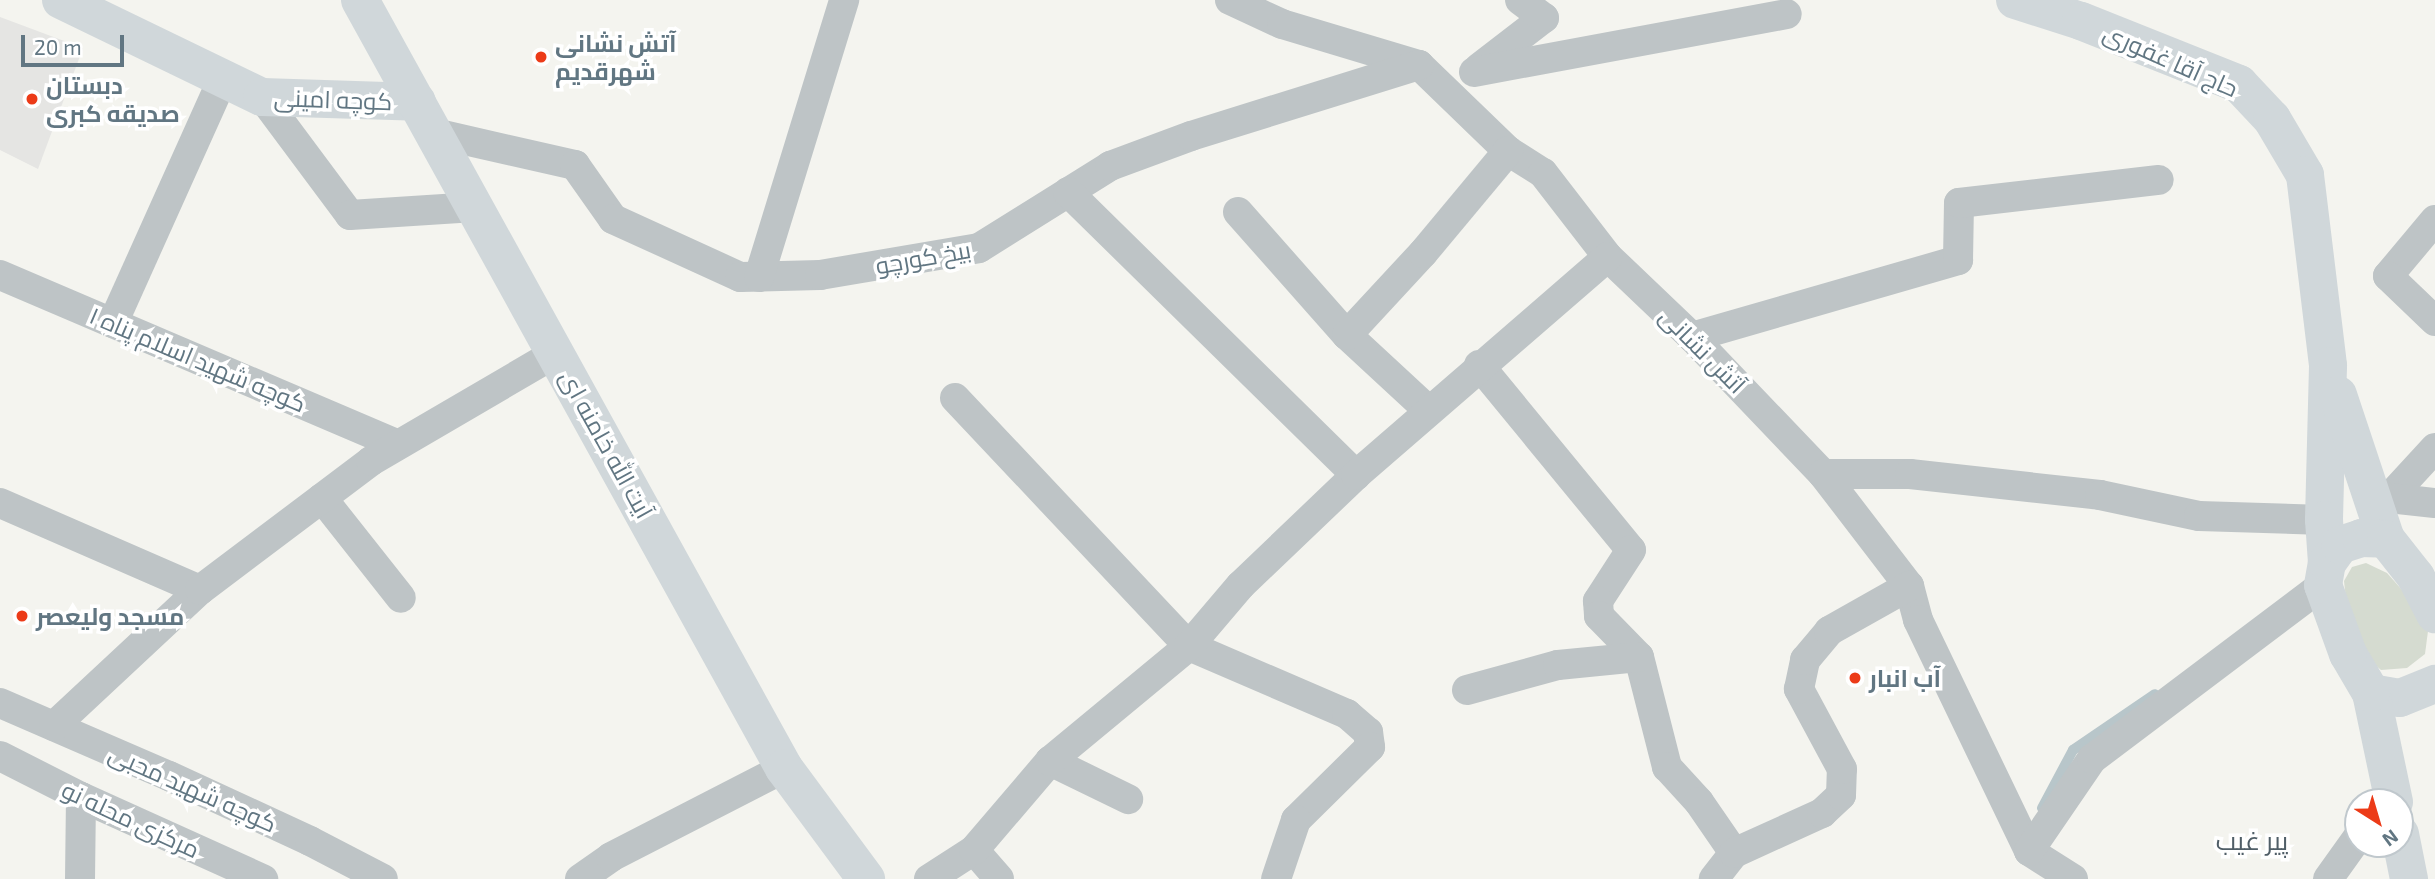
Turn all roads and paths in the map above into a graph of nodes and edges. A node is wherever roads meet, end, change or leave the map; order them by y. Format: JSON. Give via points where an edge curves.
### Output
{"nodes":[{"id":1,"x":61,"y":0,"type":"edge"},
{"id":2,"x":360,"y":0,"type":"edge"},
{"id":3,"x":844,"y":0,"type":"edge"},
{"id":4,"x":1230,"y":0,"type":"edge"},
{"id":5,"x":1520,"y":0,"type":"edge"},
{"id":6,"x":2015,"y":0,"type":"edge"},
{"id":7,"x":1552,"y":9,"type":"edge"},
{"id":8,"x":1277,"y":12,"type":"edge"},
{"id":9,"x":1787,"y":14,"type":"dead end"},
{"id":10,"x":1419,"y":65,"type":"junction"},
{"id":11,"x":1474,"y":72,"type":"junction"},
{"id":12,"x":223,"y":78,"type":"junction"},
{"id":13,"x":1449,"y":92,"type":"junction"},
{"id":14,"x":262,"y":97,"type":"junction"},
{"id":15,"x":425,"y":118,"type":"junction"},
{"id":16,"x":1508,"y":151,"type":"junction"},
{"id":17,"x":2159,"y":180,"type":"dead end"},
{"id":18,"x":1068,"y":192,"type":"junction"},
{"id":19,"x":475,"y":207,"type":"junction"},
{"id":20,"x":1238,"y":212,"type":"dead end"},
{"id":21,"x":2435,"y":220,"type":"edge"},
{"id":22,"x":1608,"y":257,"type":"junction"},
{"id":23,"x":0,"y":275,"type":"edge"},
{"id":24,"x":759,"y":277,"type":"junction"},
{"id":25,"x":2435,"y":321,"type":"edge"},
{"id":26,"x":113,"y":323,"type":"junction"},
{"id":27,"x":1347,"y":335,"type":"junction"},
{"id":28,"x":1692,"y":337,"type":"junction"},
{"id":29,"x":556,"y":353,"type":"junction"},
{"id":30,"x":1479,"y":365,"type":"junction"},
{"id":31,"x":2328,"y":366,"type":"junction"},
{"id":32,"x":955,"y":398,"type":"dead end"},
{"id":33,"x":1429,"y":411,"type":"junction"},
{"id":34,"x":396,"y":444,"type":"junction"},
{"id":35,"x":2435,"y":448,"type":"edge"},
{"id":36,"x":1823,"y":474,"type":"junction"},
{"id":37,"x":1356,"y":475,"type":"junction"},
{"id":38,"x":322,"y":498,"type":"junction"},
{"id":39,"x":0,"y":503,"type":"edge"},
{"id":40,"x":2435,"y":503,"type":"edge"},
{"id":41,"x":2324,"y":520,"type":"junction"},
{"id":42,"x":2378,"y":521,"type":"junction"},
{"id":43,"x":2325,"y":574,"type":"junction"},
{"id":44,"x":1909,"y":586,"type":"junction"},
{"id":45,"x":200,"y":590,"type":"junction"},
{"id":46,"x":401,"y":598,"type":"dead end"},
{"id":47,"x":2434,"y":610,"type":"edge"},
{"id":48,"x":1189,"y":646,"type":"junction"},
{"id":49,"x":1639,"y":657,"type":"junction"},
{"id":50,"x":2435,"y":684,"type":"edge"},
{"id":51,"x":1466,"y":690,"type":"dead end"},
{"id":52,"x":2371,"y":693,"type":"junction"},
{"id":53,"x":0,"y":703,"type":"edge"},
{"id":54,"x":54,"y":726,"type":"junction"},
{"id":55,"x":0,"y":755,"type":"edge"},
{"id":56,"x":1050,"y":761,"type":"junction"},
{"id":57,"x":784,"y":768,"type":"junction"},
{"id":58,"x":2388,"y":788,"type":"edge"},
{"id":59,"x":80,"y":797,"type":"junction"},
{"id":60,"x":1128,"y":799,"type":"dead end"},
{"id":61,"x":974,"y":850,"type":"junction"},
{"id":62,"x":2029,"y":851,"type":"junction"},
{"id":63,"x":1734,"y":853,"type":"junction"},
{"id":64,"x":2344,"y":857,"type":"edge"},
{"id":65,"x":2405,"y":858,"type":"edge"},
{"id":66,"x":80,"y":879,"type":"edge"},
{"id":67,"x":263,"y":879,"type":"edge"},
{"id":68,"x":383,"y":879,"type":"edge"},
{"id":69,"x":580,"y":879,"type":"edge"},
{"id":70,"x":866,"y":879,"type":"edge"},
{"id":71,"x":929,"y":879,"type":"edge"},
{"id":72,"x":999,"y":879,"type":"edge"},
{"id":73,"x":1276,"y":879,"type":"edge"},
{"id":74,"x":1714,"y":879,"type":"edge"},
{"id":75,"x":2073,"y":879,"type":"edge"},
{"id":76,"x":2328,"y":879,"type":"edge"},
{"id":77,"x":2409,"y":879,"type":"edge"}],
"edges":[{"from":1,"to":12,"type":"main road","name":"کوچه امینی"},
{"from":2,"to":15,"type":"main road","name":"آیت الله خامنه ای"},
{"from":3,"to":24,"type":"street"},
{"from":4,"to":8,"type":"street","name":"آتش نشانی"},
{"from":5,"to":7,"type":"street"},
{"from":6,"to":31,"type":"main road","name":"حاج آقا غفوری","via":[[2081,21],[2239,84],[2272,119],[2305,175]]},
{"from":7,"to":11,"type":"street"},
{"from":8,"to":10,"type":"street","name":"آتش نشانی"},
{"from":9,"to":11,"type":"street"},
{"from":10,"to":13,"type":"street","name":"آتش نشانی"},
{"from":10,"to":18,"type":"street","name":"بیخ کورچو","via":[[1191,136],[1110,166]]},
{"from":11,"to":13,"type":"street"},
{"from":12,"to":14,"type":"main road","name":"کوچه امینی"},
{"from":12,"to":26,"type":"street"},
{"from":13,"to":16,"type":"street","name":"آتش نشانی"},
{"from":14,"to":15,"type":"main road","name":"کوچه امینی"},
{"from":14,"to":19,"type":"street","via":[[350,215]]},
{"from":15,"to":19,"type":"main road","name":"آیت الله خامنه ای"},
{"from":15,"to":24,"type":"street","name":"بیخ کورچو","via":[[575,165],[613,219],[740,277]]},
{"from":16,"to":22,"type":"street","name":"آتش نشانی","via":[[1543,173]]},
{"from":16,"to":27,"type":"street"},
{"from":17,"to":28,"type":"street","via":[[1959,203],[1958,260]]},
{"from":18,"to":24,"type":"street","name":"بیخ کورچو","via":[[979,248],[820,275]]},
{"from":18,"to":37,"type":"street"},
{"from":19,"to":29,"type":"main road","name":"آیت الله خامنه ای"},
{"from":20,"to":27,"type":"street"},
{"from":21,"to":25,"type":"street","via":[[2388,276]]},
{"from":22,"to":28,"type":"street","name":"آتش نشانی"},
{"from":22,"to":30,"type":"street"},
{"from":23,"to":26,"type":"street","name":"کوچه شهید اسلام پناه ۱"},
{"from":26,"to":34,"type":"street","name":"کوچه شهید اسلام پناه ۱"},
{"from":27,"to":33,"type":"street"},
{"from":28,"to":36,"type":"street","name":"آتش نشانی"},
{"from":29,"to":34,"type":"street"},
{"from":29,"to":57,"type":"main road","name":"آیت الله خامنه ای"},
{"from":30,"to":33,"type":"street"},
{"from":30,"to":49,"type":"street","via":[[1630,550],[1598,601],[1599,616]]},
{"from":31,"to":41,"type":"main road","name":"حاج آقا غفوری"},
{"from":31,"to":42,"type":"main road","name":"حاج آقا غفوری"},
{"from":32,"to":48,"type":"street"},
{"from":33,"to":37,"type":"street"},
{"from":34,"to":38,"type":"street"},
{"from":35,"to":42,"type":"street"},
{"from":36,"to":41,"type":"street","via":[[1910,474],[2100,495],[2199,516]]},
{"from":36,"to":44,"type":"street","name":"آتش نشانی"},
{"from":37,"to":48,"type":"street","via":[[1241,585]]},
{"from":38,"to":45,"type":"street"},
{"from":38,"to":46,"type":"street"},
{"from":39,"to":45,"type":"street"},
{"from":40,"to":42,"type":"street"},
{"from":41,"to":43,"type":"main road","name":"حاج آقا غفوری"},
{"from":42,"to":43,"type":"main road","via":[[2340,545]]},
{"from":42,"to":47,"type":"main road","name":"حاج آقا غفوری"},
{"from":43,"to":52,"type":"main road","name":"حاج آقا غفوری","via":[[2348,654]]},
{"from":43,"to":62,"type":"street","via":[[2092,759]]},
{"from":44,"to":62,"type":"street","name":"آتش نشانی","via":[[1918,620]]},
{"from":44,"to":63,"type":"street","via":[[1829,631],[1805,660],[1799,689],[1842,769],[1841,795],[1822,813]]},
{"from":45,"to":54,"type":"street"},
{"from":48,"to":56,"type":"street"},
{"from":48,"to":73,"type":"street","via":[[1347,714],[1368,732],[1370,747],[1296,820]]},
{"from":49,"to":51,"type":"street","via":[[1559,665]]},
{"from":49,"to":63,"type":"street","via":[[1667,767],[1699,802]]},
{"from":50,"to":52,"type":"main road","via":[[2400,698]]},
{"from":52,"to":58,"type":"main road","name":"حاج آقا غفوری"},
{"from":53,"to":54,"type":"street","name":"کوچه شهید محبی"},
{"from":54,"to":68,"type":"street","name":"کوچه شهید محبی","via":[[310,841]]},
{"from":55,"to":59,"type":"street","name":"مرکزی محله نو"},
{"from":56,"to":60,"type":"street"},
{"from":56,"to":61,"type":"street"},
{"from":57,"to":69,"type":"street","via":[[611,857]]},
{"from":57,"to":70,"type":"main road","name":"آیت الله خامنه ای"},
{"from":59,"to":66,"type":"street"},
{"from":59,"to":67,"type":"street","name":"مرکزی محله نو"},
{"from":61,"to":71,"type":"street"},
{"from":61,"to":72,"type":"street"},
{"from":62,"to":75,"type":"street"},
{"from":63,"to":74,"type":"street"},
{"from":64,"to":76,"type":"street"},
{"from":65,"to":77,"type":"main road"}]}
